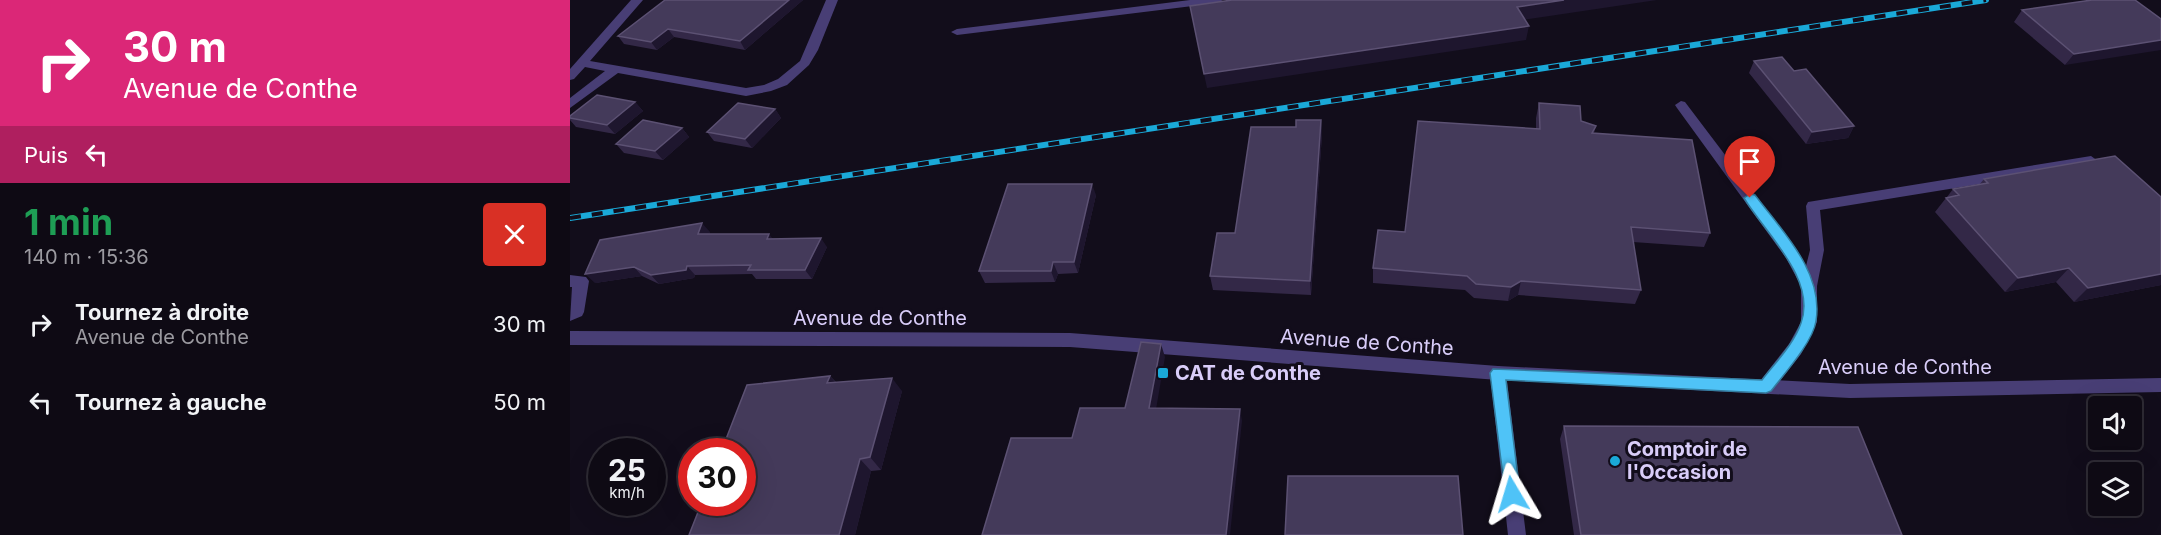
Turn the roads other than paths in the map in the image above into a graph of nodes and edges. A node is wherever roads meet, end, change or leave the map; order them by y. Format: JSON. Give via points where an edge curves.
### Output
{"nodes":[{"id":1,"x":637,"y":0,"type":"edge"},
{"id":2,"x":832,"y":0,"type":"edge"},
{"id":3,"x":1217,"y":0,"type":"edge"},
{"id":4,"x":957,"y":32,"type":"dead end"},
{"id":5,"x":582,"y":63,"type":"junction"},
{"id":6,"x":615,"y":69,"type":"junction"},
{"id":7,"x":570,"y":76,"type":"edge"},
{"id":8,"x":570,"y":104,"type":"edge"},
{"id":9,"x":1681,"y":105,"type":"dead end"},
{"id":10,"x":2091,"y":161,"type":"edge"},
{"id":11,"x":570,"y":281,"type":"edge"},
{"id":12,"x":1809,"y":286,"type":"junction"},
{"id":13,"x":570,"y":315,"type":"edge"},
{"id":14,"x":570,"y":338,"type":"edge"},
{"id":15,"x":1498,"y":373,"type":"junction"},
{"id":16,"x":2161,"y":385,"type":"edge"},
{"id":17,"x":1766,"y":387,"type":"junction"},
{"id":18,"x":1517,"y":535,"type":"edge"}],
"edges":[{"from":1,"to":5,"type":"street"},
{"from":2,"to":6,"type":"street","via":[[807,63],[797,75],[765,90],[746,92]]},
{"from":3,"to":4,"type":"street"},
{"from":5,"to":6,"type":"street"},
{"from":5,"to":7,"type":"street"},
{"from":6,"to":8,"type":"street"},
{"from":9,"to":12,"type":"street","via":[[1792,254]]},
{"from":10,"to":12,"type":"street","via":[[1814,206],[1817,250]]},
{"from":11,"to":13,"type":"street","via":[[581,281],[576,312]]},
{"from":12,"to":17,"type":"street","via":[[1809,322]]},
{"from":14,"to":15,"type":"street","name":"Avenue de Conthe","via":[[1070,340]]},
{"from":15,"to":17,"type":"street","name":"Avenue de Conthe"},
{"from":15,"to":18,"type":"street"},
{"from":16,"to":17,"type":"street","name":"Avenue de Conthe","via":[[1850,391]]}]}
